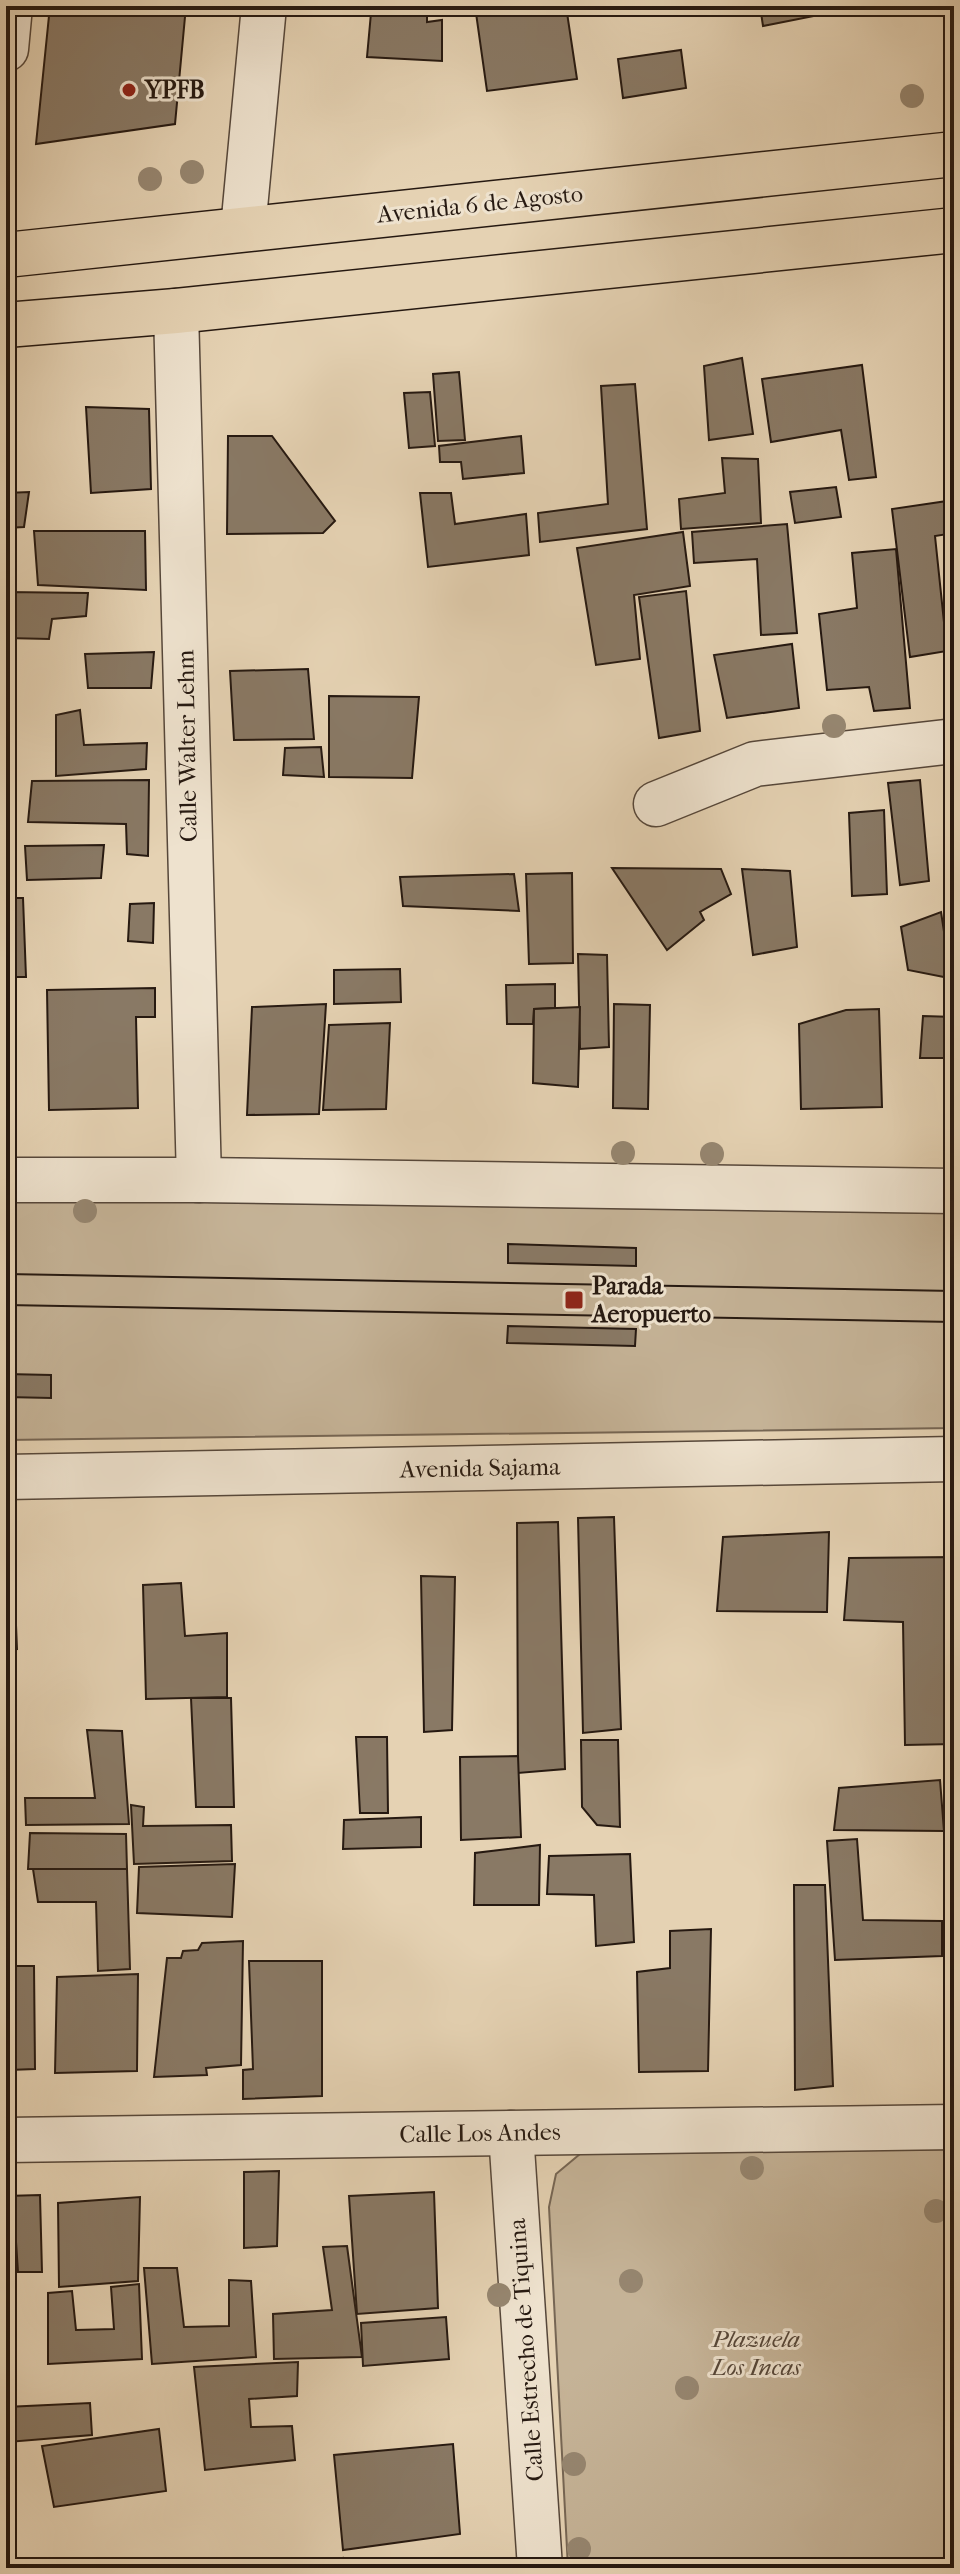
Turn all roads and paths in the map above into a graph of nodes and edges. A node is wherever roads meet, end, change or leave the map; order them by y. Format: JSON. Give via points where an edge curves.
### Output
{"nodes":[{"id":1,"x":10,"y":6,"type":"edge"},
{"id":2,"x":264,"y":6,"type":"edge"},
{"id":3,"x":6,"y":49,"type":"edge"},
{"id":4,"x":954,"y":154,"type":"edge"},
{"id":5,"x":243,"y":229,"type":"junction"},
{"id":6,"x":954,"y":230,"type":"edge"},
{"id":7,"x":6,"y":255,"type":"edge"},
{"id":8,"x":176,"y":311,"type":"junction"},
{"id":9,"x":6,"y":325,"type":"edge"},
{"id":10,"x":954,"y":741,"type":"edge"},
{"id":11,"x":656,"y":804,"type":"dead end"},
{"id":12,"x":6,"y":1180,"type":"edge"},
{"id":13,"x":199,"y":1180,"type":"junction"},
{"id":14,"x":954,"y":1191,"type":"edge"},
{"id":15,"x":954,"y":1459,"type":"edge"},
{"id":16,"x":6,"y":1477,"type":"edge"},
{"id":17,"x":954,"y":2127,"type":"edge"},
{"id":18,"x":511,"y":2133,"type":"junction"},
{"id":19,"x":6,"y":2140,"type":"edge"},
{"id":20,"x":540,"y":2568,"type":"edge"}],
"edges":[{"from":1,"to":3,"type":"street"},
{"from":2,"to":5,"type":"street"},
{"from":4,"to":5,"type":"main road","name":"Avenida 6 de Agosto"},
{"from":5,"to":7,"type":"main road","name":"Avenida 6 de Agosto"},
{"from":6,"to":8,"type":"main road"},
{"from":8,"to":9,"type":"main road"},
{"from":8,"to":13,"type":"street","name":"Calle Walter Lehm"},
{"from":10,"to":11,"type":"street","via":[[755,764]]},
{"from":12,"to":13,"type":"street"},
{"from":13,"to":14,"type":"street"},
{"from":15,"to":16,"type":"street","name":"Avenida Sajama"},
{"from":17,"to":18,"type":"street","name":"Calle Los Andes"},
{"from":18,"to":19,"type":"street","name":"Calle Los Andes"},
{"from":18,"to":20,"type":"street","name":"Calle Estrecho de Tiquina"}]}
